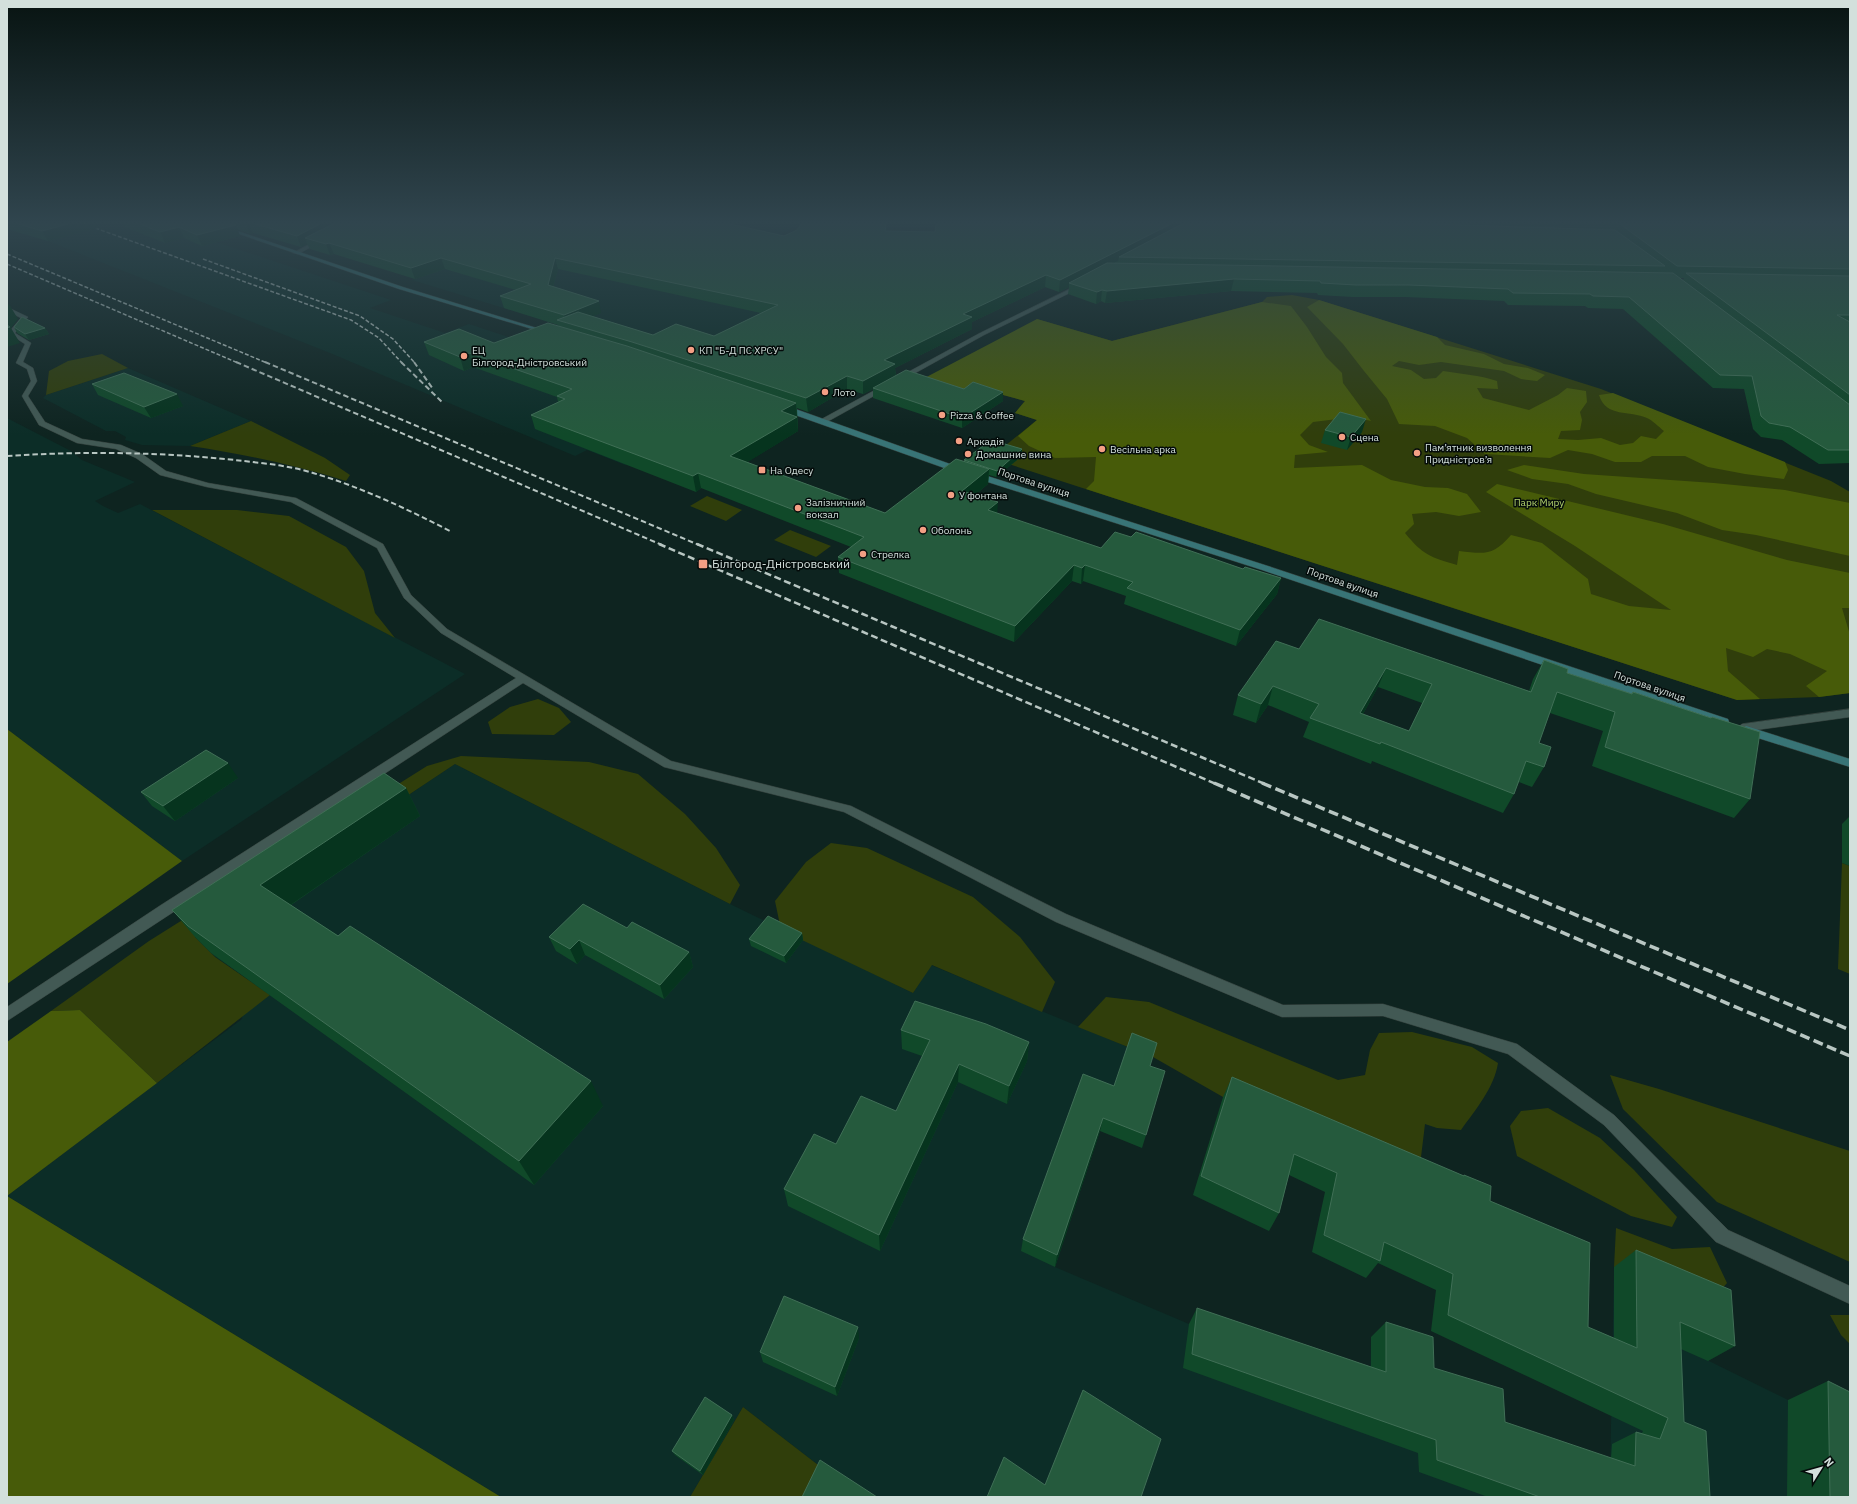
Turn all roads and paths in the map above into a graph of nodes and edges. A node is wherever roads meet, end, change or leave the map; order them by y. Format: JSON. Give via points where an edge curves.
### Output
{"nodes":[{"id":1,"x":421,"y":294,"type":"edge"},
{"id":2,"x":1063,"y":294,"type":"edge"},
{"id":3,"x":7,"y":309,"type":"edge"},
{"id":4,"x":556,"y":335,"type":"edge"},
{"id":5,"x":778,"y":406,"type":"edge"},
{"id":6,"x":822,"y":421,"type":"junction"},
{"id":7,"x":523,"y":678,"type":"junction"},
{"id":8,"x":1850,"y":713,"type":"edge"},
{"id":9,"x":1742,"y":728,"type":"junction"},
{"id":10,"x":1850,"y":764,"type":"edge"},
{"id":11,"x":7,"y":1015,"type":"edge"},
{"id":12,"x":1850,"y":1295,"type":"edge"}],
"edges":[{"from":1,"to":4,"type":"main road"},
{"from":2,"to":6,"type":"street","via":[[982,334]]},
{"from":3,"to":7,"type":"street","via":[[24,317],[11,333],[28,343],[19,363],[30,368],[34,381],[25,396],[42,422],[80,441],[118,447],[139,456],[163,473],[207,485],[293,500],[380,546],[408,596],[444,631]]},
{"from":5,"to":6,"type":"main road","name":"Портова вулиця"},
{"from":6,"to":9,"type":"main road","name":"Портова вулиця","via":[[950,467],[1265,568]]},
{"from":7,"to":11,"type":"street","via":[[173,904]]},
{"from":7,"to":12,"type":"street","via":[[668,764],[847,809],[1061,918],[1282,1011],[1383,1010],[1512,1049],[1609,1120],[1722,1236]]},
{"from":8,"to":9,"type":"street"},
{"from":9,"to":10,"type":"main road","name":"Портова вулиця"}]}
